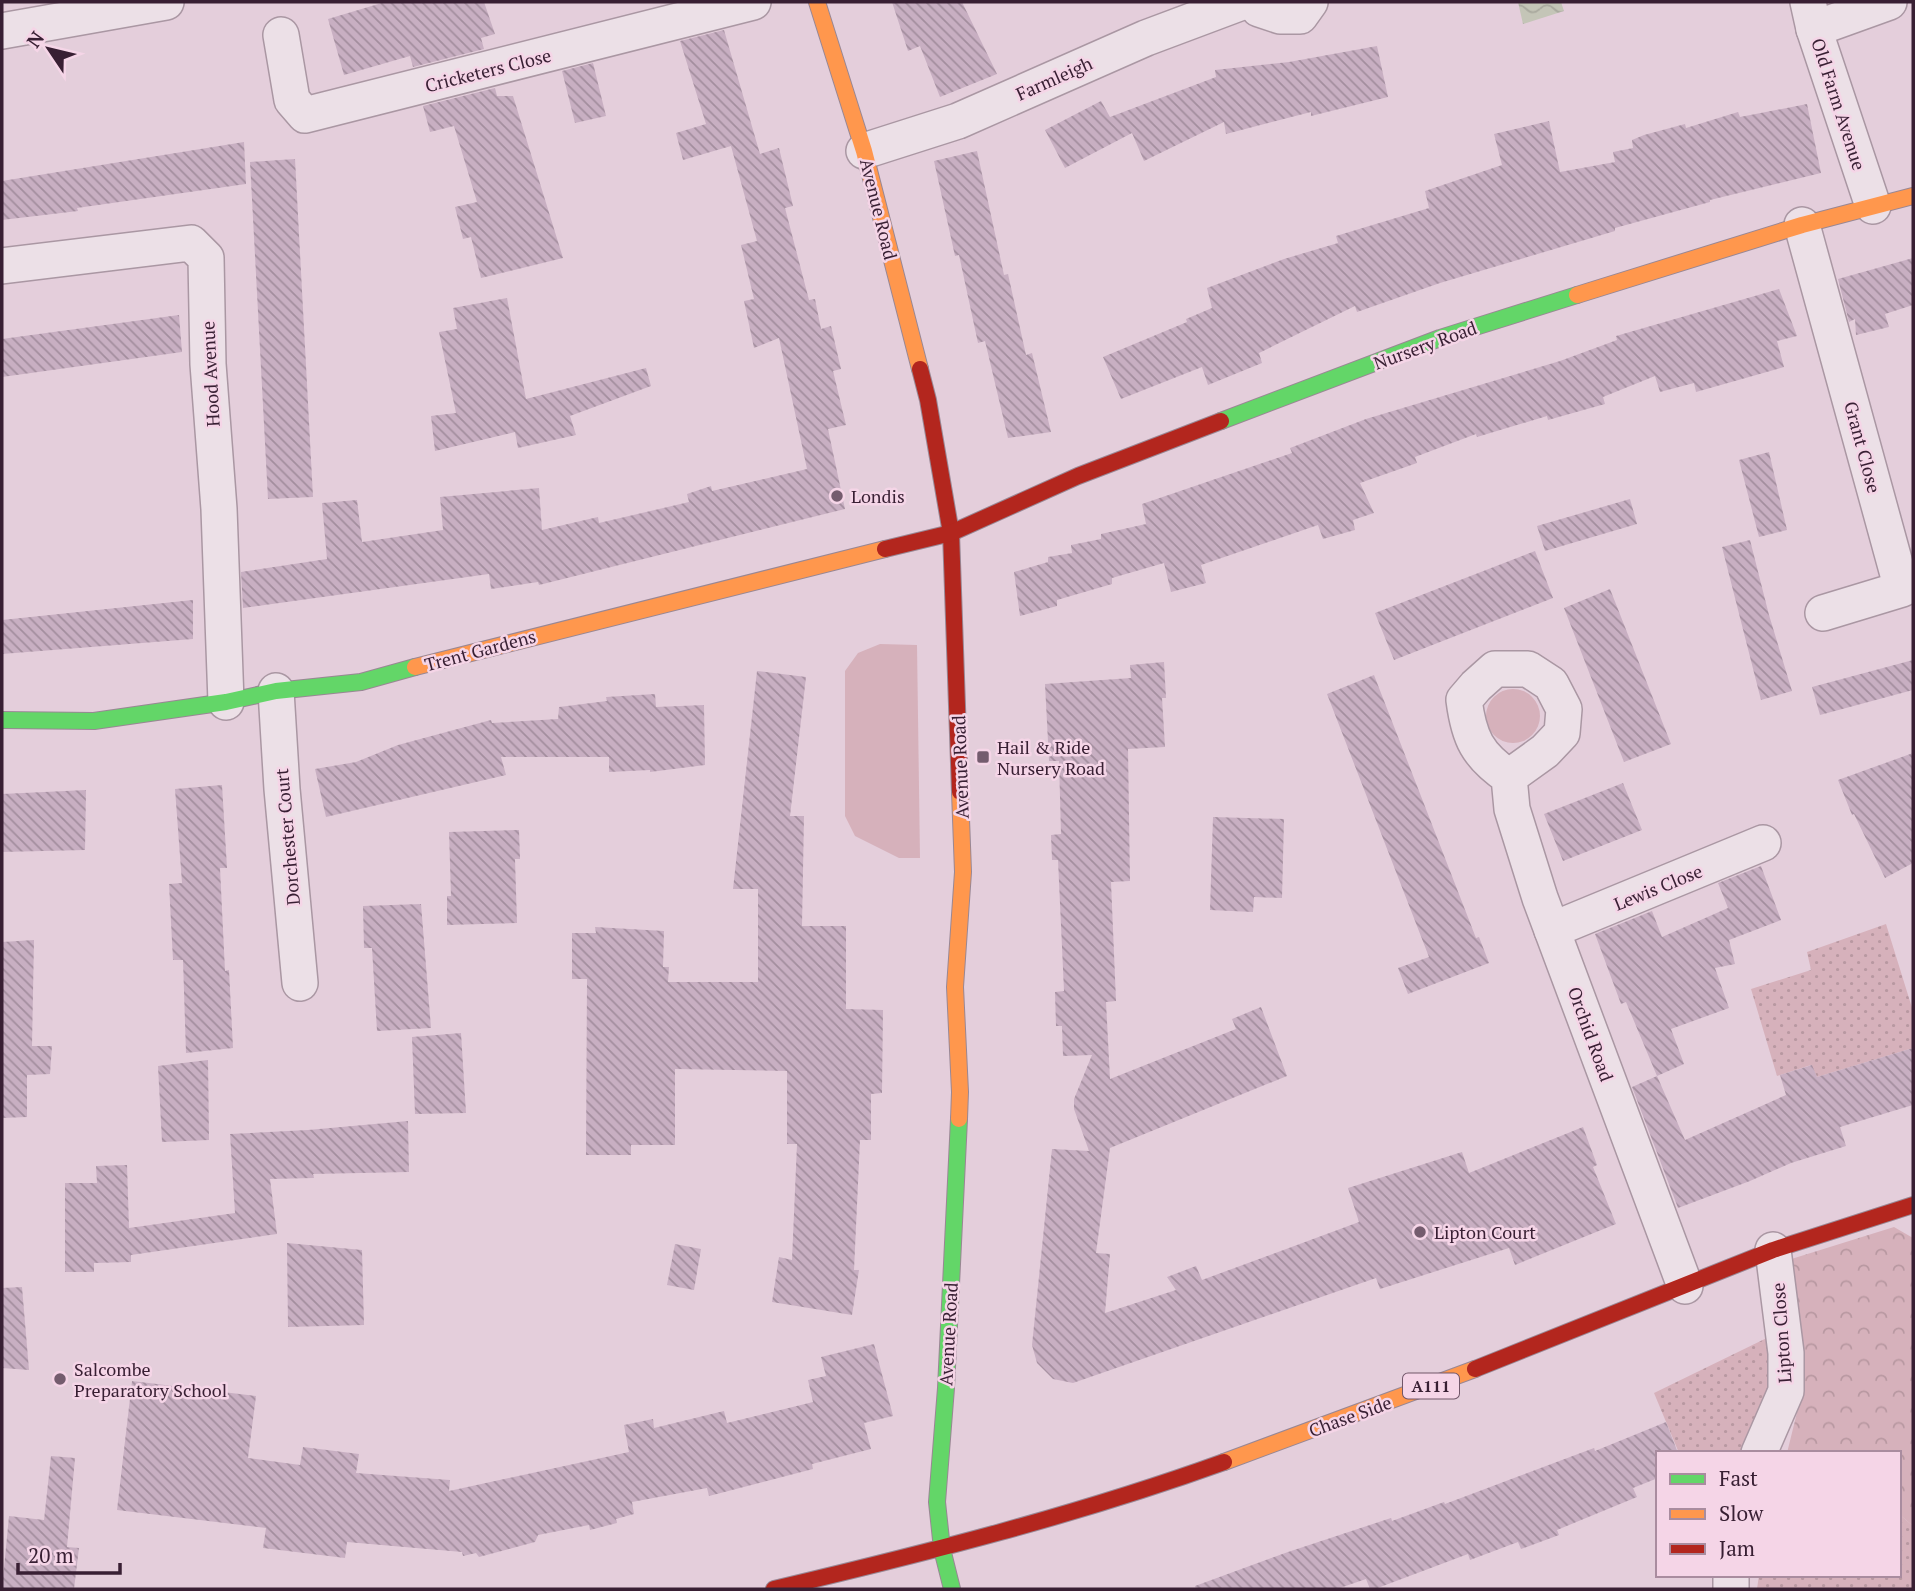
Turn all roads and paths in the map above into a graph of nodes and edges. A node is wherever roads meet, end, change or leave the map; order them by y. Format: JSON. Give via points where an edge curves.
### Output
{"nodes":[{"id":1,"x":166,"y":2,"type":"edge"},
{"id":2,"x":753,"y":2,"type":"edge"},
{"id":3,"x":817,"y":2,"type":"edge"},
{"id":4,"x":1242,"y":2,"type":"edge"},
{"id":5,"x":1256,"y":2,"type":"edge"},
{"id":6,"x":1310,"y":2,"type":"edge"},
{"id":7,"x":1889,"y":2,"type":"edge"},
{"id":8,"x":1811,"y":15,"type":"edge"},
{"id":9,"x":19,"y":20,"type":"edge"},
{"id":10,"x":281,"y":35,"type":"dead end"},
{"id":11,"x":864,"y":151,"type":"junction"},
{"id":12,"x":1913,"y":196,"type":"edge"},
{"id":13,"x":1873,"y":206,"type":"junction"},
{"id":14,"x":1802,"y":225,"type":"junction"},
{"id":15,"x":2,"y":266,"type":"edge"},
{"id":16,"x":951,"y":533,"type":"junction"},
{"id":17,"x":1823,"y":613,"type":"dead end"},
{"id":18,"x":276,"y":691,"type":"junction"},
{"id":19,"x":226,"y":702,"type":"junction"},
{"id":20,"x":2,"y":720,"type":"edge"},
{"id":21,"x":1509,"y":778,"type":"dead end"},
{"id":22,"x":1763,"y":843,"type":"dead end"},
{"id":23,"x":1552,"y":930,"type":"junction"},
{"id":24,"x":300,"y":983,"type":"dead end"},
{"id":25,"x":1913,"y":1205,"type":"edge"},
{"id":26,"x":1773,"y":1250,"type":"junction"},
{"id":27,"x":1685,"y":1286,"type":"junction"},
{"id":28,"x":1760,"y":1451,"type":"edge"},
{"id":29,"x":942,"y":1549,"type":"junction"},
{"id":30,"x":774,"y":1589,"type":"edge"},
{"id":31,"x":953,"y":1589,"type":"edge"}],
"edges":[{"from":1,"to":9,"type":"street"},
{"from":2,"to":10,"type":"street","name":"Cricketers Close","via":[[305,115],[292,100]]},
{"from":3,"to":11,"type":"street","name":"Avenue Road"},
{"from":4,"to":11,"type":"street","name":"Farmleigh","via":[[1146,38],[958,121]]},
{"from":5,"to":6,"type":"street","via":[[1259,9],[1280,16],[1300,16]]},
{"from":7,"to":8,"type":"street"},
{"from":8,"to":13,"type":"street","name":"Old Farm Avenue"},
{"from":11,"to":16,"type":"street","name":"Avenue Road","via":[[928,400]]},
{"from":12,"to":13,"type":"street","name":"Nursery Road"},
{"from":13,"to":14,"type":"street","name":"Nursery Road"},
{"from":14,"to":16,"type":"street","name":"Nursery Road","via":[[1440,338],[1078,476]]},
{"from":14,"to":17,"type":"street","name":"Grant Close","via":[[1902,589]]},
{"from":15,"to":19,"type":"street","name":"Hood Avenue","via":[[191,243],[206,258]]},
{"from":16,"to":18,"type":"street","name":"Trent Gardens","via":[[361,682]]},
{"from":16,"to":29,"type":"street","name":"Avenue Road","via":[[963,872],[955,987],[960,1092],[937,1502]]},
{"from":18,"to":19,"type":"street","name":"Trent Gardens"},
{"from":18,"to":24,"type":"street","name":"Dorchester Court"},
{"from":19,"to":20,"type":"street","name":"Trent Gardens","via":[[94,721]]},
{"from":21,"to":23,"type":"street","name":"Orchid Road","via":[[1512,809]]},
{"from":22,"to":23,"type":"street","name":"Lewis Close"},
{"from":23,"to":27,"type":"street","name":"Orchid Road"},
{"from":25,"to":26,"type":"street","name":"Chase Side","number":"A111"},
{"from":26,"to":27,"type":"street","name":"Chase Side","number":"A111"},
{"from":26,"to":28,"type":"street","name":"Lipton Close","via":[[1786,1391]]},
{"from":27,"to":29,"type":"street","name":"Chase Side","number":"A111","via":[[1406,1396],[1151,1488]]},
{"from":29,"to":30,"type":"street","name":"Chase Side","number":"A111"},
{"from":29,"to":31,"type":"street","name":"Avenue Road"}]}
